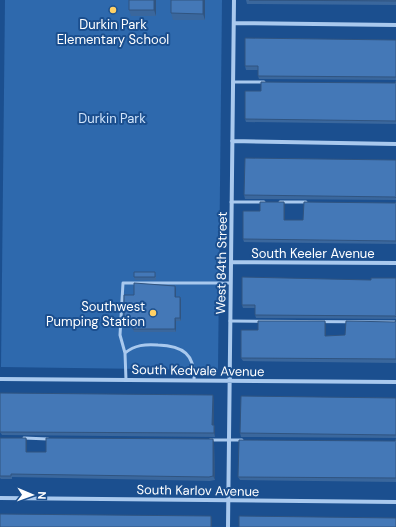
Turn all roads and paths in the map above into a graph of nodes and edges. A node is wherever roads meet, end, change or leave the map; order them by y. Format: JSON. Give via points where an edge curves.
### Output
{"nodes":[{"id":1,"x":234,"y":0,"type":"edge"},
{"id":2,"x":234,"y":23,"type":"junction"},
{"id":3,"x":396,"y":25,"type":"edge"},
{"id":4,"x":233,"y":82,"type":"junction"},
{"id":5,"x":266,"y":82,"type":"edge"},
{"id":6,"x":232,"y":141,"type":"junction"},
{"id":7,"x":396,"y":144,"type":"edge"},
{"id":8,"x":231,"y":202,"type":"junction"},
{"id":9,"x":311,"y":202,"type":"edge"},
{"id":10,"x":231,"y":262,"type":"junction"},
{"id":11,"x":396,"y":263,"type":"edge"},
{"id":12,"x":230,"y":283,"type":"junction"},
{"id":13,"x":230,"y":321,"type":"junction"},
{"id":14,"x":396,"y":322,"type":"edge"},
{"id":15,"x":125,"y":353,"type":"junction"},
{"id":16,"x":0,"y":379,"type":"edge"},
{"id":17,"x":126,"y":380,"type":"junction"},
{"id":18,"x":194,"y":380,"type":"junction"},
{"id":19,"x":229,"y":381,"type":"junction"},
{"id":20,"x":396,"y":382,"type":"edge"},
{"id":21,"x":16,"y":438,"type":"edge"},
{"id":22,"x":54,"y":439,"type":"edge"},
{"id":23,"x":202,"y":440,"type":"edge"},
{"id":24,"x":229,"y":440,"type":"junction"},
{"id":25,"x":247,"y":440,"type":"edge"},
{"id":26,"x":0,"y":498,"type":"edge"},
{"id":27,"x":228,"y":500,"type":"junction"},
{"id":28,"x":396,"y":502,"type":"edge"},
{"id":29,"x":228,"y":527,"type":"edge"}],
"edges":[{"from":1,"to":2,"type":"street","name":"West 84th Street"},
{"from":2,"to":3,"type":"street"},
{"from":2,"to":4,"type":"street","name":"West 84th Street"},
{"from":4,"to":5,"type":"lane"},
{"from":4,"to":6,"type":"street","name":"West 84th Street"},
{"from":6,"to":7,"type":"street"},
{"from":6,"to":8,"type":"street","name":"West 84th Street"},
{"from":8,"to":9,"type":"lane"},
{"from":8,"to":10,"type":"street","name":"West 84th Street"},
{"from":10,"to":11,"type":"street","name":"South Keeler Avenue"},
{"from":10,"to":12,"type":"street","name":"West 84th Street"},
{"from":12,"to":13,"type":"street","name":"West 84th Street"},
{"from":12,"to":15,"type":"lane","via":[[123,283],[120,335]]},
{"from":13,"to":14,"type":"lane"},
{"from":13,"to":19,"type":"street","name":"West 84th Street"},
{"from":15,"to":17,"type":"lane"},
{"from":15,"to":18,"type":"lane","via":[[141,345],[170,345],[179,348],[193,364]]},
{"from":16,"to":17,"type":"street","name":"South Kedvale Avenue"},
{"from":17,"to":18,"type":"street","name":"South Kedvale Avenue"},
{"from":18,"to":19,"type":"street","name":"South Kedvale Avenue"},
{"from":19,"to":20,"type":"street","name":"South Kedvale Avenue"},
{"from":19,"to":24,"type":"street","name":"West 84th Street"},
{"from":21,"to":22,"type":"lane"},
{"from":23,"to":24,"type":"lane"},
{"from":24,"to":25,"type":"lane"},
{"from":24,"to":27,"type":"street","name":"West 84th Street"},
{"from":26,"to":27,"type":"street","name":"South Karlov Avenue"},
{"from":27,"to":28,"type":"street","name":"South Karlov Avenue"},
{"from":27,"to":29,"type":"street","name":"West 84th Street"}]}
